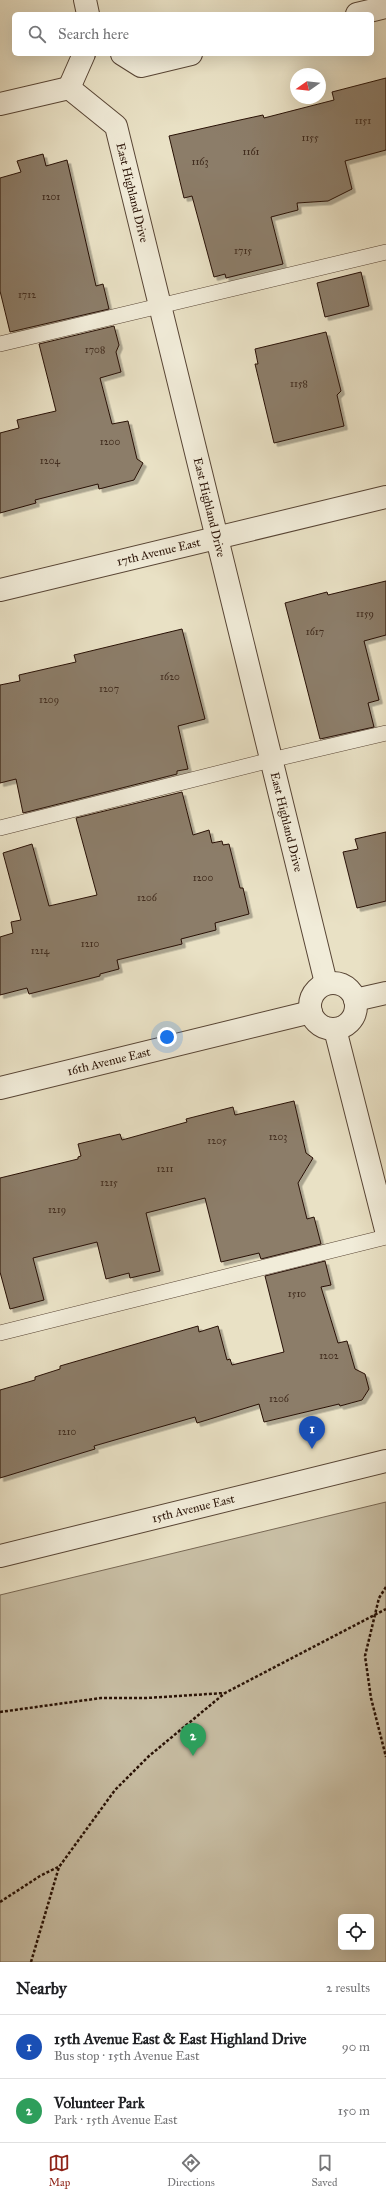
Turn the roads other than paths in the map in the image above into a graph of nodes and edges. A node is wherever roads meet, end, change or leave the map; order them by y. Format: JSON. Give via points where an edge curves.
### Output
{"nodes":[{"id":1,"x":84,"y":0,"type":"edge"},
{"id":2,"x":386,"y":7,"type":"edge"},
{"id":3,"x":87,"y":12,"type":"edge"},
{"id":4,"x":366,"y":12,"type":"edge"},
{"id":5,"x":83,"y":56,"type":"edge"},
{"id":6,"x":125,"y":56,"type":"edge"},
{"id":7,"x":182,"y":56,"type":"edge"},
{"id":8,"x":69,"y":88,"type":"junction"},
{"id":9,"x":0,"y":104,"type":"edge"},
{"id":10,"x":386,"y":252,"type":"edge"},
{"id":11,"x":159,"y":306,"type":"junction"},
{"id":12,"x":0,"y":344,"type":"edge"},
{"id":13,"x":386,"y":497,"type":"edge"},
{"id":14,"x":217,"y":537,"type":"junction"},
{"id":15,"x":0,"y":590,"type":"edge"},
{"id":16,"x":386,"y":734,"type":"edge"},
{"id":17,"x":271,"y":760,"type":"junction"},
{"id":18,"x":0,"y":828,"type":"edge"},
{"id":19,"x":326,"y":984,"type":"junction"},
{"id":20,"x":386,"y":993,"type":"edge"},
{"id":21,"x":355,"y":1000,"type":"junction"},
{"id":22,"x":311,"y":1012,"type":"junction"},
{"id":23,"x":335,"y":1029,"type":"junction"},
{"id":24,"x":0,"y":1088,"type":"edge"},
{"id":25,"x":386,"y":1230,"type":"edge"},
{"id":26,"x":386,"y":1237,"type":"edge"},
{"id":27,"x":0,"y":1333,"type":"edge"},
{"id":28,"x":386,"y":1461,"type":"edge"},
{"id":29,"x":0,"y":1556,"type":"edge"}],
"edges":[{"from":1,"to":3,"type":"street"},
{"from":2,"to":4,"type":"street"},
{"from":5,"to":8,"type":"street"},
{"from":6,"to":7,"type":"street","via":[[140,66]]},
{"from":8,"to":9,"type":"street"},
{"from":8,"to":11,"type":"street","name":"East Highland Drive","via":[[116,126]]},
{"from":10,"to":11,"type":"lane"},
{"from":11,"to":12,"type":"lane"},
{"from":11,"to":14,"type":"street","name":"East Highland Drive"},
{"from":13,"to":14,"type":"street","name":"17th Avenue East"},
{"from":14,"to":15,"type":"street","name":"17th Avenue East"},
{"from":14,"to":17,"type":"street","name":"East Highland Drive"},
{"from":16,"to":17,"type":"lane"},
{"from":17,"to":18,"type":"lane"},
{"from":17,"to":19,"type":"street","name":"East Highland Drive"},
{"from":19,"to":21,"type":"street","via":[[344,985],[351,990]]},
{"from":19,"to":22,"type":"street","via":[[316,989],[312,995]]},
{"from":20,"to":21,"type":"street"},
{"from":21,"to":23,"type":"street","via":[[355,1012],[351,1020]]},
{"from":22,"to":23,"type":"street","via":[[317,1023]]},
{"from":22,"to":24,"type":"street","name":"16th Avenue East"},
{"from":23,"to":25,"type":"street"},
{"from":26,"to":27,"type":"lane"},
{"from":28,"to":29,"type":"street","name":"15th Avenue East"}]}
